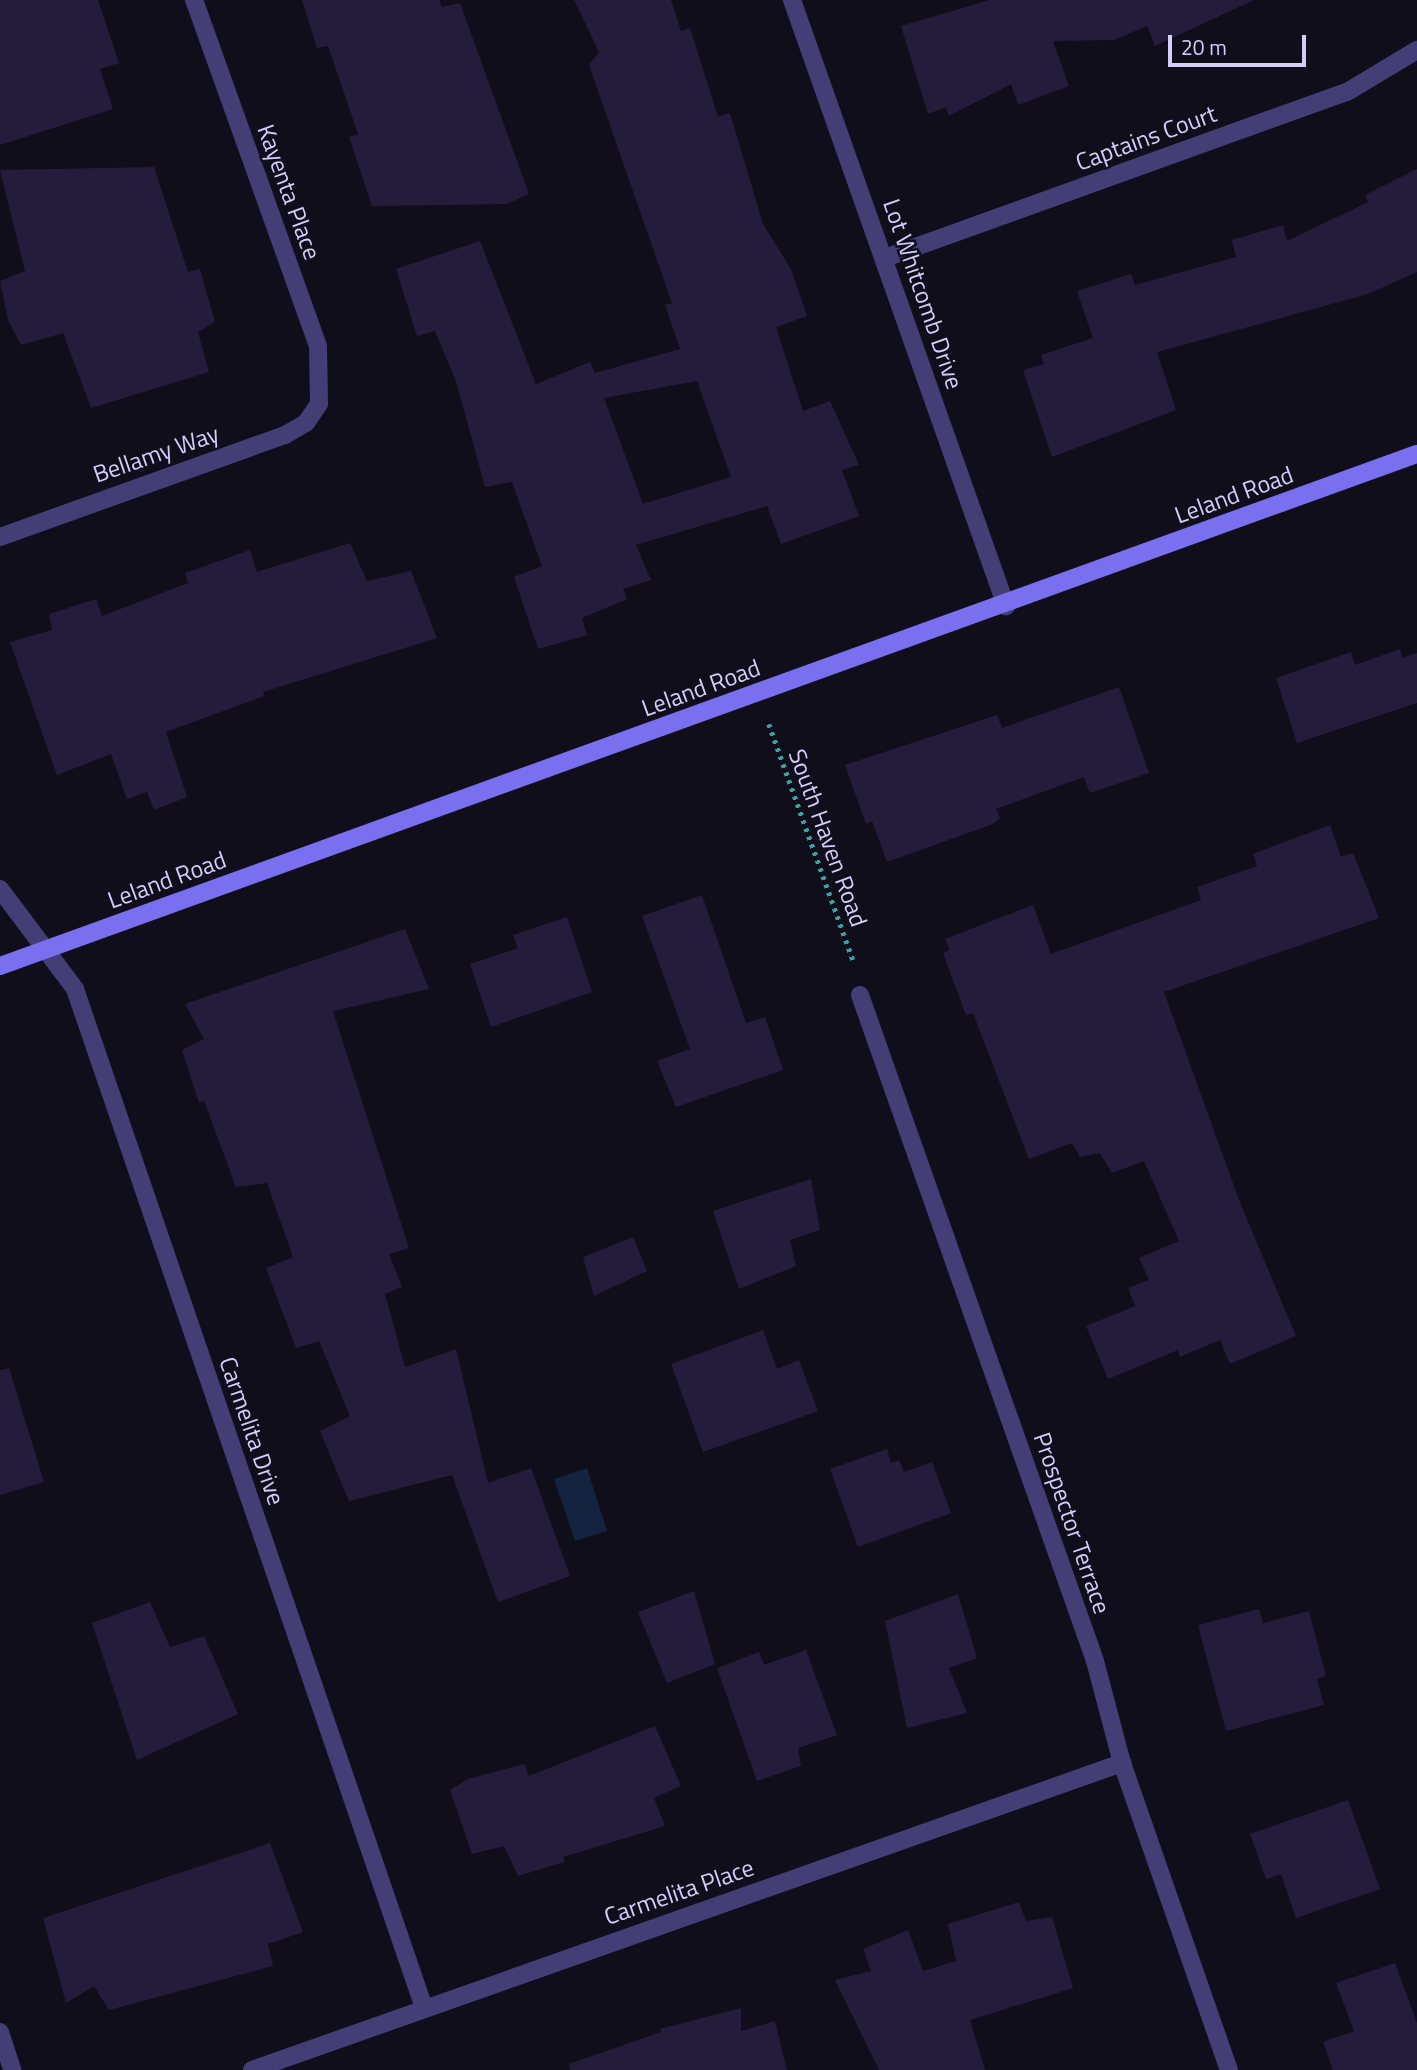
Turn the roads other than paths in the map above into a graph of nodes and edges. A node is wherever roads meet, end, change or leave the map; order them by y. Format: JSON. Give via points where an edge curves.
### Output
{"nodes":[{"id":1,"x":194,"y":0,"type":"edge"},
{"id":2,"x":792,"y":0,"type":"edge"},
{"id":3,"x":1417,"y":50,"type":"edge"},
{"id":4,"x":885,"y":258,"type":"junction"},
{"id":5,"x":319,"y":404,"type":"joint"},
{"id":6,"x":1417,"y":454,"type":"edge"},
{"id":7,"x":0,"y":537,"type":"edge"},
{"id":8,"x":1006,"y":606,"type":"junction"},
{"id":9,"x":0,"y":889,"type":"edge"},
{"id":10,"x":46,"y":950,"type":"junction"},
{"id":11,"x":0,"y":966,"type":"edge"},
{"id":12,"x":860,"y":995,"type":"road end"},
{"id":13,"x":1122,"y":1763,"type":"junction"},
{"id":14,"x":424,"y":2008,"type":"junction"},
{"id":15,"x":0,"y":2032,"type":"edge"},
{"id":16,"x":12,"y":2070,"type":"edge"},
{"id":17,"x":252,"y":2070,"type":"edge"},
{"id":18,"x":1229,"y":2070,"type":"edge"}],
"edges":[{"from":1,"to":5,"type":"street","name":"Kayenta Place","via":[[318,346]]},
{"from":2,"to":4,"type":"street","name":"Lot Whitcomb Drive"},
{"from":3,"to":4,"type":"street","name":"Captains Court","via":[[1347,92]]},
{"from":4,"to":8,"type":"street","name":"Lot Whitcomb Drive"},
{"from":5,"to":7,"type":"street","name":"Bellamy Way","via":[[306,423],[285,435]]},
{"from":6,"to":8,"type":"street","name":"Leland Road"},
{"from":8,"to":10,"type":"street","name":"Leland Road"},
{"from":9,"to":10,"type":"street","name":"Carmelita Drive"},
{"from":10,"to":11,"type":"street","name":"Leland Road"},
{"from":10,"to":14,"type":"street","name":"Carmelita Drive","via":[[75,989]]},
{"from":12,"to":13,"type":"street","name":"Prospector Terrace","via":[[1095,1661]]},
{"from":13,"to":14,"type":"street","name":"Carmelita Place"},
{"from":13,"to":18,"type":"street","name":"Prospector Terrace"},
{"from":14,"to":17,"type":"street","name":"Carmelita Place"},
{"from":15,"to":16,"type":"street"}]}
